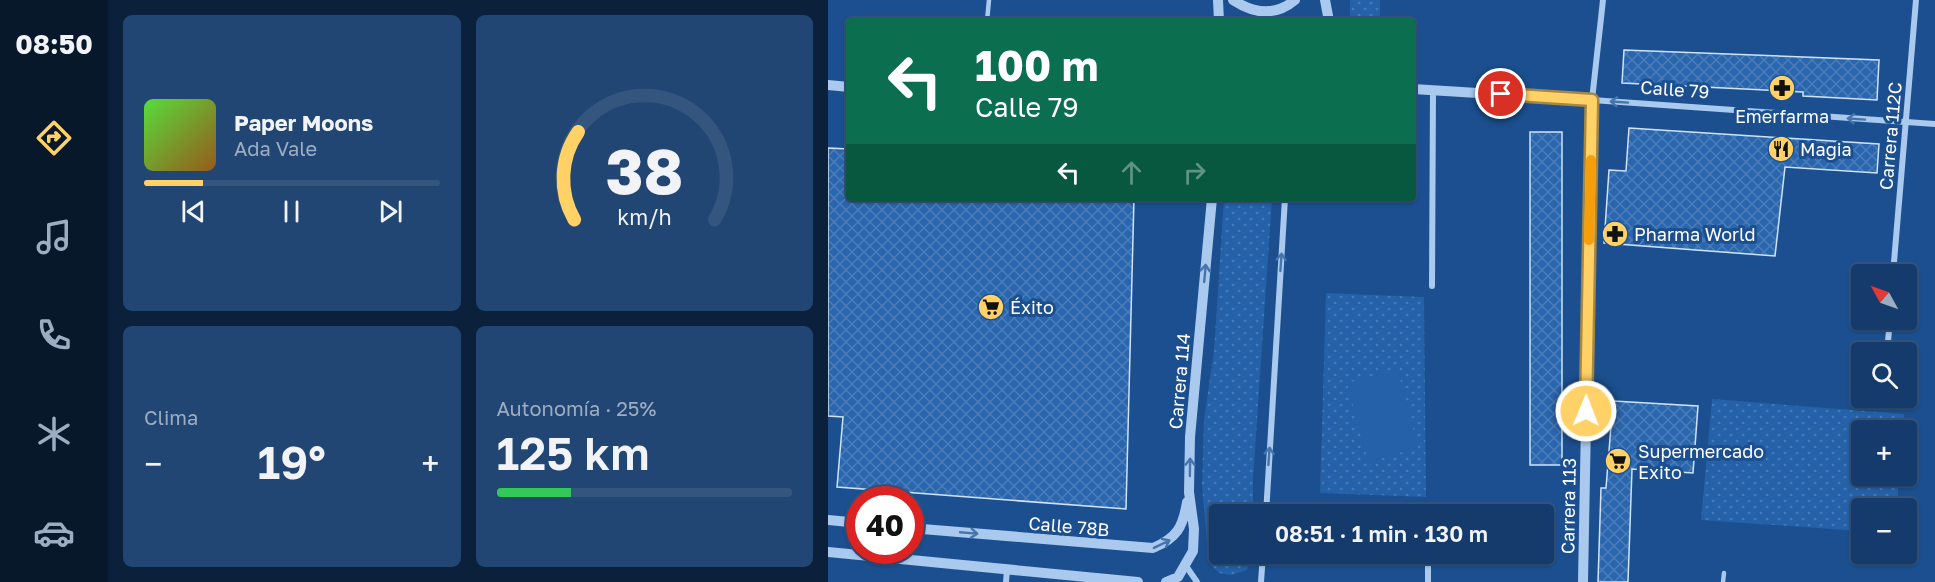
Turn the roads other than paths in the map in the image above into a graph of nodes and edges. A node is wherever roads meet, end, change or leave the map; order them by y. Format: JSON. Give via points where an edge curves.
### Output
{"nodes":[{"id":1,"x":989,"y":0,"type":"edge"},
{"id":2,"x":1218,"y":0,"type":"edge"},
{"id":3,"x":1233,"y":0,"type":"edge"},
{"id":4,"x":1295,"y":0,"type":"edge"},
{"id":5,"x":1325,"y":0,"type":"edge"},
{"id":6,"x":1603,"y":0,"type":"edge"},
{"id":7,"x":1916,"y":0,"type":"edge"},
{"id":8,"x":1263,"y":17,"type":"edge"},
{"id":9,"x":987,"y":18,"type":"edge"},
{"id":10,"x":1220,"y":18,"type":"edge"},
{"id":11,"x":1328,"y":18,"type":"edge"},
{"id":12,"x":828,"y":85,"type":"edge"},
{"id":13,"x":846,"y":87,"type":"edge"},
{"id":14,"x":1416,"y":89,"type":"edge"},
{"id":15,"x":1433,"y":90,"type":"junction"},
{"id":16,"x":1592,"y":100,"type":"junction"},
{"id":17,"x":1906,"y":122,"type":"junction"},
{"id":18,"x":1935,"y":124,"type":"edge"},
{"id":19,"x":1212,"y":201,"type":"edge"},
{"id":20,"x":1286,"y":201,"type":"edge"},
{"id":21,"x":1894,"y":264,"type":"edge"},
{"id":22,"x":1432,"y":286,"type":"dead end"},
{"id":23,"x":1189,"y":492,"type":"junction"},
{"id":24,"x":1267,"y":504,"type":"edge"},
{"id":25,"x":828,"y":520,"type":"edge"},
{"id":26,"x":846,"y":522,"type":"edge"},
{"id":27,"x":924,"y":529,"type":"edge"},
{"id":28,"x":828,"y":552,"type":"edge"},
{"id":29,"x":1262,"y":564,"type":"edge"},
{"id":30,"x":1428,"y":564,"type":"edge"},
{"id":31,"x":1186,"y":566,"type":"junction"},
{"id":32,"x":1007,"y":570,"type":"junction"},
{"id":33,"x":1724,"y":573,"type":"dead end"},
{"id":34,"x":1006,"y":582,"type":"edge"},
{"id":35,"x":1138,"y":582,"type":"edge"},
{"id":36,"x":1166,"y":582,"type":"edge"},
{"id":37,"x":1197,"y":582,"type":"edge"},
{"id":38,"x":1261,"y":582,"type":"edge"},
{"id":39,"x":1428,"y":582,"type":"edge"},
{"id":40,"x":1583,"y":582,"type":"edge"},
{"id":41,"x":1723,"y":582,"type":"edge"}],
"edges":[{"from":1,"to":9,"type":"lane"},
{"from":2,"to":10,"type":"street"},
{"from":3,"to":8,"type":"street"},
{"from":4,"to":8,"type":"street"},
{"from":5,"to":11,"type":"street"},
{"from":6,"to":16,"type":"street","name":"Carrera 113"},
{"from":7,"to":17,"type":"street","name":"Carrera 112C"},
{"from":12,"to":13,"type":"street"},
{"from":14,"to":15,"type":"street","name":"Calle 79"},
{"from":15,"to":16,"type":"street","name":"Calle 79"},
{"from":15,"to":22,"type":"street"},
{"from":17,"to":16,"type":"street","name":"Calle 79","one_way":true},
{"from":16,"to":40,"type":"street","name":"Carrera 113"},
{"from":17,"to":18,"type":"street","name":"Calle 79"},
{"from":17,"to":21,"type":"street","name":"Carrera 112C"},
{"from":23,"to":19,"type":"street","name":"Carrera 114","one_way":true,"via":[[1190,437]]},
{"from":24,"to":20,"type":"street","one_way":true},
{"from":27,"to":23,"type":"street","name":"Calle 78B","one_way":true,"via":[[1153,548],[1177,535],[1184,522]]},
{"from":23,"to":31,"type":"street","name":"Carrera 114","via":[[1194,529],[1193,551]]},
{"from":25,"to":26,"type":"street"},
{"from":28,"to":32,"type":"street"},
{"from":29,"to":38,"type":"street"},
{"from":30,"to":39,"type":"street"},
{"from":31,"to":36,"type":"street","via":[[1178,577]]},
{"from":31,"to":37,"type":"street"},
{"from":32,"to":34,"type":"street"},
{"from":32,"to":35,"type":"street"},
{"from":33,"to":41,"type":"lane"}]}
